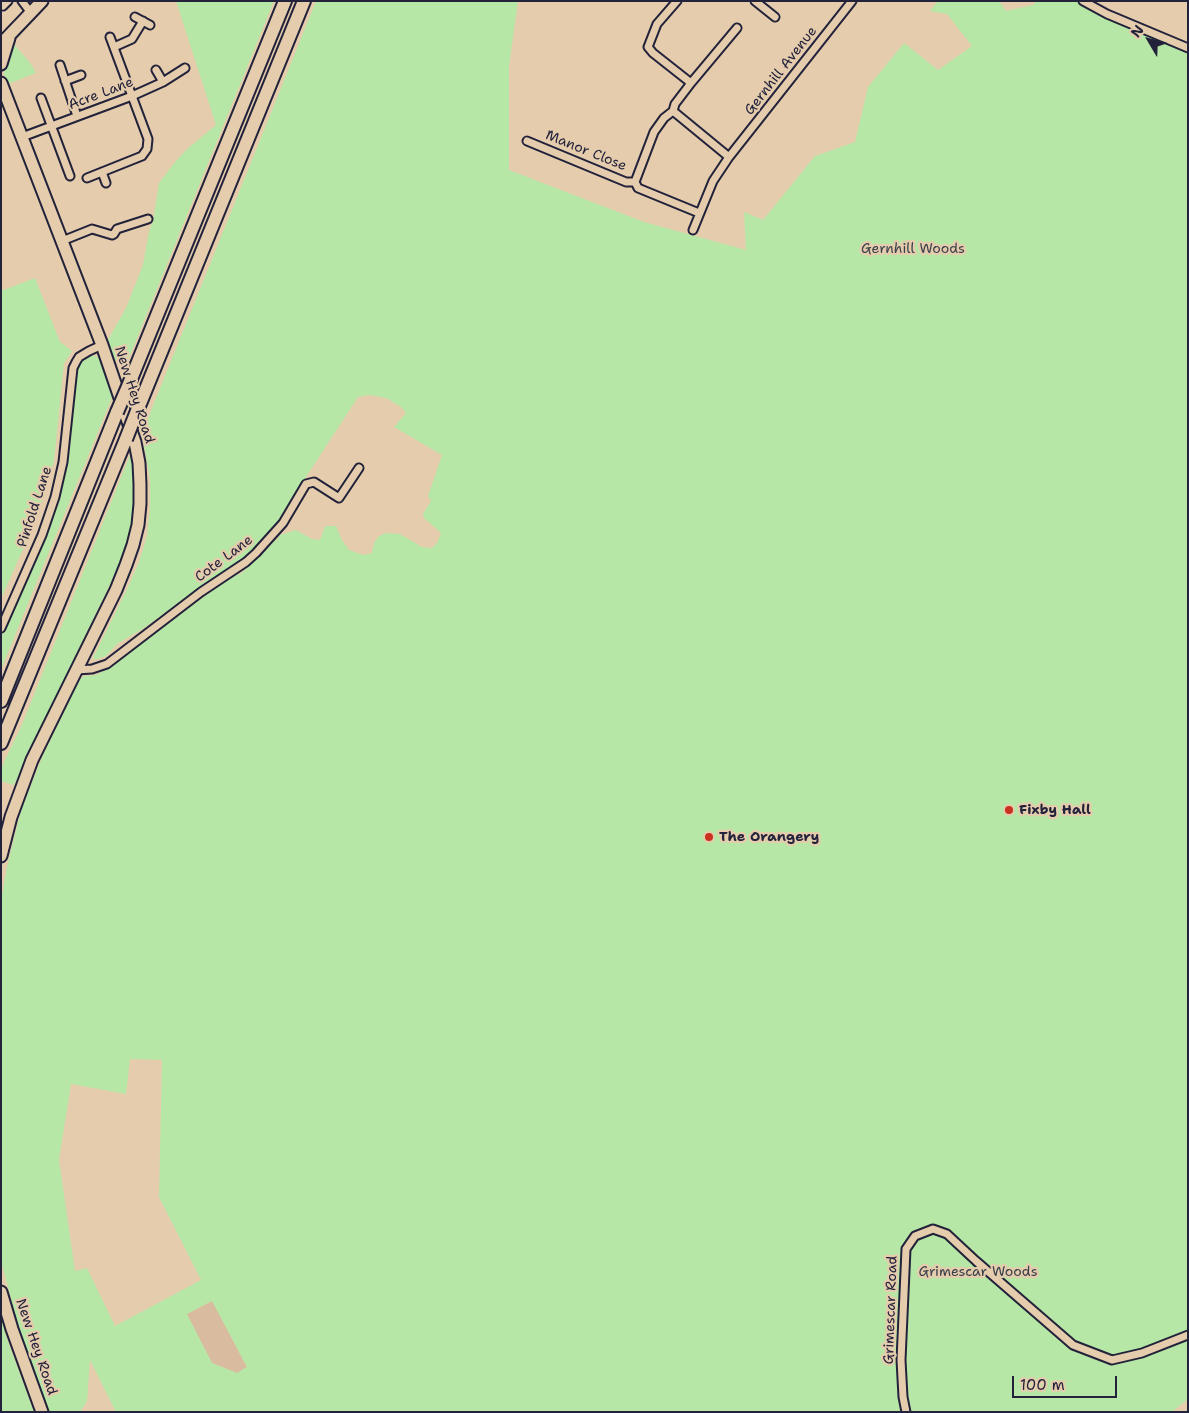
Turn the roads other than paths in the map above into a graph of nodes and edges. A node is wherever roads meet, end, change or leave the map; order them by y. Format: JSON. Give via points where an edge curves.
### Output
{"nodes":[{"id":1,"x":22,"y":1,"type":"edge"},
{"id":2,"x":42,"y":1,"type":"edge"},
{"id":3,"x":285,"y":1,"type":"edge"},
{"id":4,"x":304,"y":1,"type":"edge"},
{"id":5,"x":677,"y":1,"type":"edge"},
{"id":6,"x":852,"y":1,"type":"edge"},
{"id":7,"x":1084,"y":1,"type":"edge"},
{"id":8,"x":756,"y":2,"type":"edge"},
{"id":9,"x":30,"y":13,"type":"junction"},
{"id":10,"x":135,"y":16,"type":"dead end"},
{"id":11,"x":775,"y":17,"type":"dead end"},
{"id":12,"x":737,"y":28,"type":"dead end"},
{"id":13,"x":12,"y":32,"type":"junction"},
{"id":14,"x":110,"y":37,"type":"dead end"},
{"id":15,"x":1,"y":44,"type":"edge"},
{"id":16,"x":114,"y":47,"type":"junction"},
{"id":17,"x":1188,"y":48,"type":"edge"},
{"id":18,"x":1,"y":64,"type":"edge"},
{"id":19,"x":60,"y":65,"type":"dead end"},
{"id":20,"x":185,"y":68,"type":"dead end"},
{"id":21,"x":156,"y":70,"type":"dead end"},
{"id":22,"x":81,"y":75,"type":"dead end"},
{"id":23,"x":66,"y":81,"type":"junction"},
{"id":24,"x":163,"y":82,"type":"junction"},
{"id":25,"x":1,"y":83,"type":"edge"},
{"id":26,"x":690,"y":83,"type":"junction"},
{"id":27,"x":132,"y":96,"type":"junction"},
{"id":28,"x":41,"y":98,"type":"dead end"},
{"id":29,"x":673,"y":112,"type":"junction"},
{"id":30,"x":77,"y":116,"type":"junction"},
{"id":31,"x":53,"y":126,"type":"junction"},
{"id":32,"x":22,"y":137,"type":"junction"},
{"id":33,"x":527,"y":141,"type":"dead end"},
{"id":34,"x":729,"y":156,"type":"junction"},
{"id":35,"x":102,"y":172,"type":"junction"},
{"id":36,"x":70,"y":176,"type":"dead end"},
{"id":37,"x":87,"y":178,"type":"dead end"},
{"id":38,"x":635,"y":182,"type":"junction"},
{"id":39,"x":106,"y":183,"type":"dead end"},
{"id":40,"x":699,"y":213,"type":"junction"},
{"id":41,"x":148,"y":219,"type":"dead end"},
{"id":42,"x":693,"y":230,"type":"dead end"},
{"id":43,"x":62,"y":241,"type":"junction"},
{"id":44,"x":102,"y":344,"type":"junction"},
{"id":45,"x":359,"y":468,"type":"dead end"},
{"id":46,"x":1,"y":628,"type":"edge"},
{"id":47,"x":76,"y":670,"type":"junction"},
{"id":48,"x":1,"y":701,"type":"edge"},
{"id":49,"x":1,"y":743,"type":"edge"},
{"id":50,"x":1,"y":856,"type":"edge"},
{"id":51,"x":1,"y":1292,"type":"edge"},
{"id":52,"x":1188,"y":1335,"type":"edge"},
{"id":53,"x":42,"y":1412,"type":"edge"},
{"id":54,"x":906,"y":1412,"type":"edge"}],
"edges":[{"from":1,"to":9,"type":"street"},
{"from":2,"to":9,"type":"main road"},
{"from":3,"to":48,"type":"highway","bridge":true},
{"from":4,"to":49,"type":"highway","bridge":true},
{"from":5,"to":26,"type":"street","via":[[657,24],[648,47]]},
{"from":6,"to":34,"type":"street","name":"Gernhill Avenue"},
{"from":7,"to":17,"type":"street"},
{"from":8,"to":11,"type":"street"},
{"from":9,"to":13,"type":"main road"},
{"from":10,"to":16,"type":"street","via":[[147,23],[132,39]]},
{"from":12,"to":26,"type":"street","name":"Manor Close"},
{"from":13,"to":15,"type":"main road"},
{"from":13,"to":18,"type":"main road"},
{"from":14,"to":16,"type":"street"},
{"from":16,"to":27,"type":"street"},
{"from":19,"to":23,"type":"street"},
{"from":20,"to":24,"type":"street","name":"Acre Lane"},
{"from":21,"to":24,"type":"street"},
{"from":22,"to":23,"type":"street"},
{"from":23,"to":30,"type":"street"},
{"from":24,"to":27,"type":"street","name":"Acre Lane"},
{"from":25,"to":32,"type":"main road","name":"New Hey Road"},
{"from":26,"to":29,"type":"street","name":"Manor Close"},
{"from":27,"to":30,"type":"street","name":"Acre Lane"},
{"from":27,"to":35,"type":"street","via":[[148,140],[148,149],[142,156]]},
{"from":28,"to":31,"type":"street"},
{"from":29,"to":34,"type":"street"},
{"from":29,"to":38,"type":"street","name":"Manor Close","via":[[654,132]]},
{"from":30,"to":31,"type":"street","name":"Acre Lane"},
{"from":31,"to":32,"type":"street","name":"Acre Lane"},
{"from":31,"to":36,"type":"street"},
{"from":32,"to":43,"type":"main road","name":"New Hey Road"},
{"from":33,"to":38,"type":"street","name":"Manor Close","via":[[626,182]]},
{"from":34,"to":40,"type":"street","name":"Gernhill Avenue","via":[[713,181]]},
{"from":35,"to":37,"type":"street"},
{"from":35,"to":39,"type":"street"},
{"from":38,"to":40,"type":"street","name":"Manor Close","via":[[638,188]]},
{"from":40,"to":42,"type":"street","name":"Gernhill Avenue"},
{"from":41,"to":43,"type":"street","via":[[117,229],[112,235],[92,229]]},
{"from":43,"to":44,"type":"main road","name":"New Hey Road"},
{"from":44,"to":46,"type":"street","name":"Pinfold Lane","via":[[84,354],[73,368],[63,462],[55,497]]},
{"from":44,"to":47,"type":"main road","name":"New Hey Road","via":[[135,442],[140,504],[135,538],[126,565]]},
{"from":45,"to":47,"type":"street","name":"Cote Lane","via":[[339,498],[314,482],[306,484],[283,523],[246,562],[107,664]]},
{"from":47,"to":50,"type":"main road","name":"New Hey Road","via":[[26,775]]},
{"from":51,"to":53,"type":"main road","name":"New Hey Road"},
{"from":52,"to":54,"type":"street","name":"Grimescar Road","via":[[1142,1353],[1112,1360],[1072,1345],[947,1234],[933,1229],[914,1236],[906,1249],[901,1360]]}]}
